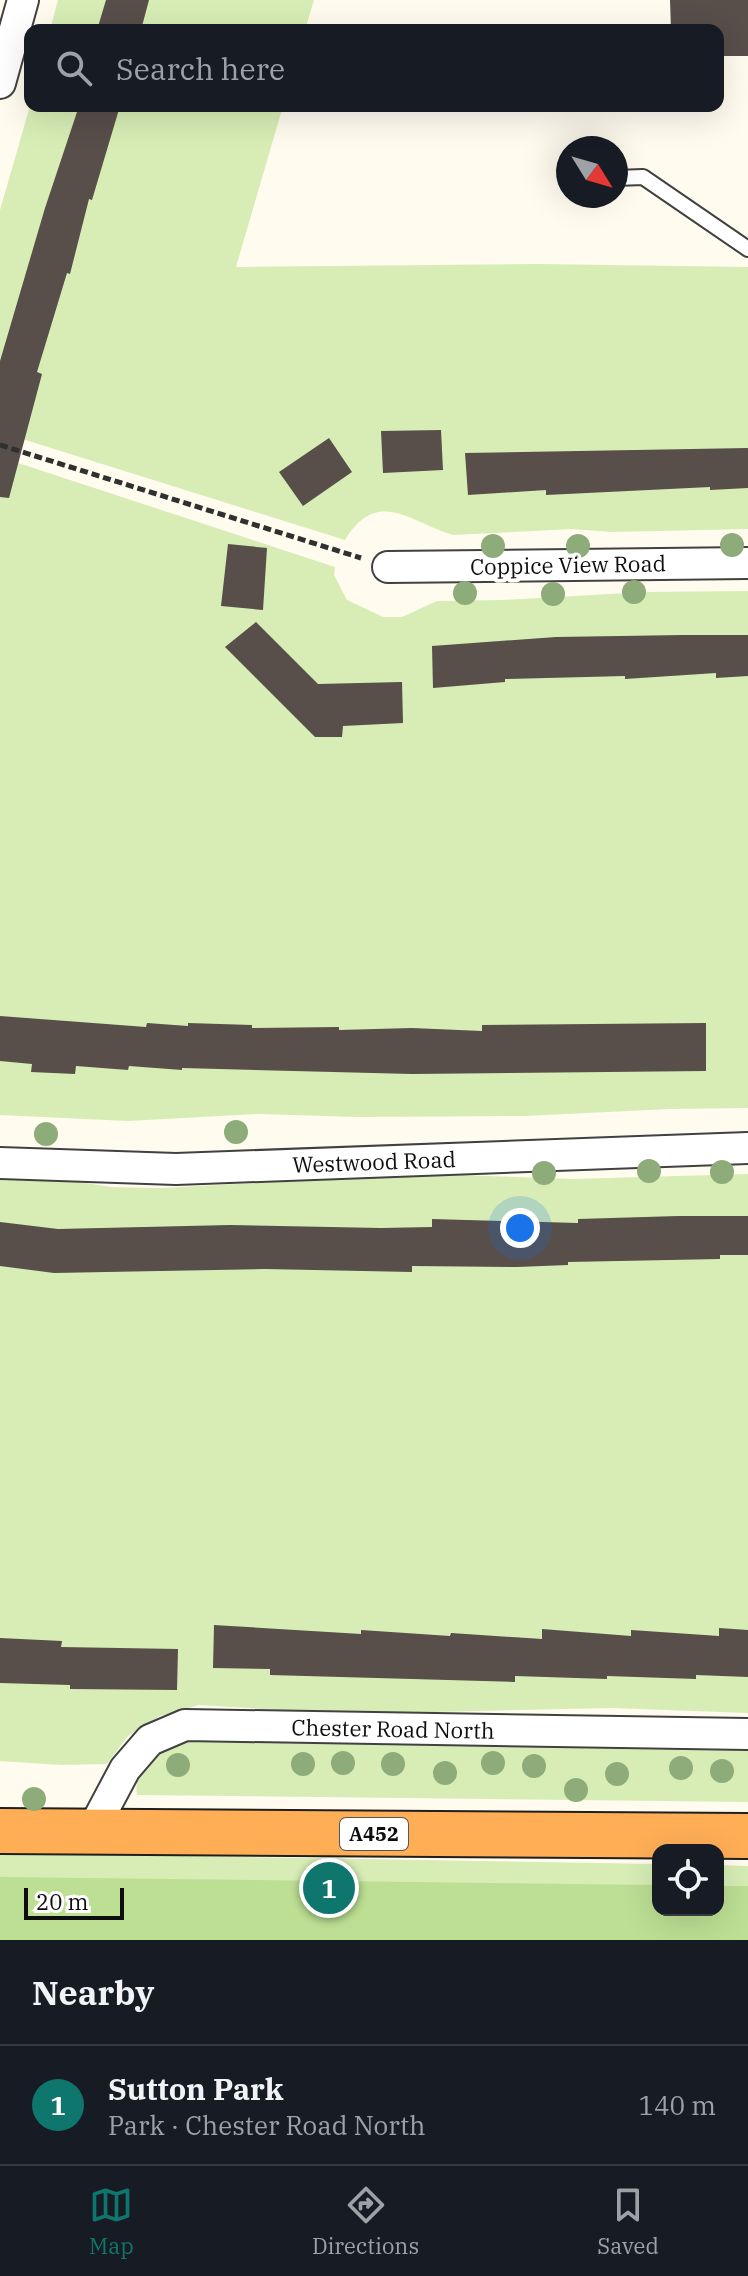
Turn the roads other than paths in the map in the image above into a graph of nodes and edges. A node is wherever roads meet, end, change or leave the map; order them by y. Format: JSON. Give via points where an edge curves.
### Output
{"nodes":[{"id":1,"x":23,"y":0,"type":"edge"},
{"id":2,"x":0,"y":83,"type":"edge"},
{"id":3,"x":628,"y":178,"type":"edge"},
{"id":4,"x":748,"y":249,"type":"edge"},
{"id":5,"x":748,"y":563,"type":"edge"},
{"id":6,"x":388,"y":567,"type":"road end"},
{"id":7,"x":748,"y":1148,"type":"edge"},
{"id":8,"x":0,"y":1163,"type":"edge"},
{"id":9,"x":748,"y":1734,"type":"edge"},
{"id":10,"x":0,"y":1831,"type":"edge"},
{"id":11,"x":92,"y":1831,"type":"junction"},
{"id":12,"x":748,"y":1836,"type":"edge"}],
"edges":[{"from":1,"to":2,"type":"street"},
{"from":3,"to":4,"type":"lane","via":[[643,177]]},
{"from":5,"to":6,"type":"street","name":"Coppice View Road"},
{"from":7,"to":8,"type":"street","name":"Westwood Road","via":[[176,1169]]},
{"from":9,"to":11,"type":"street","name":"Chester Road North","via":[[185,1725],[150,1740],[125,1769]]},
{"from":10,"to":11,"type":"highway","number":"A452"},
{"from":11,"to":12,"type":"highway","number":"A452"}]}
